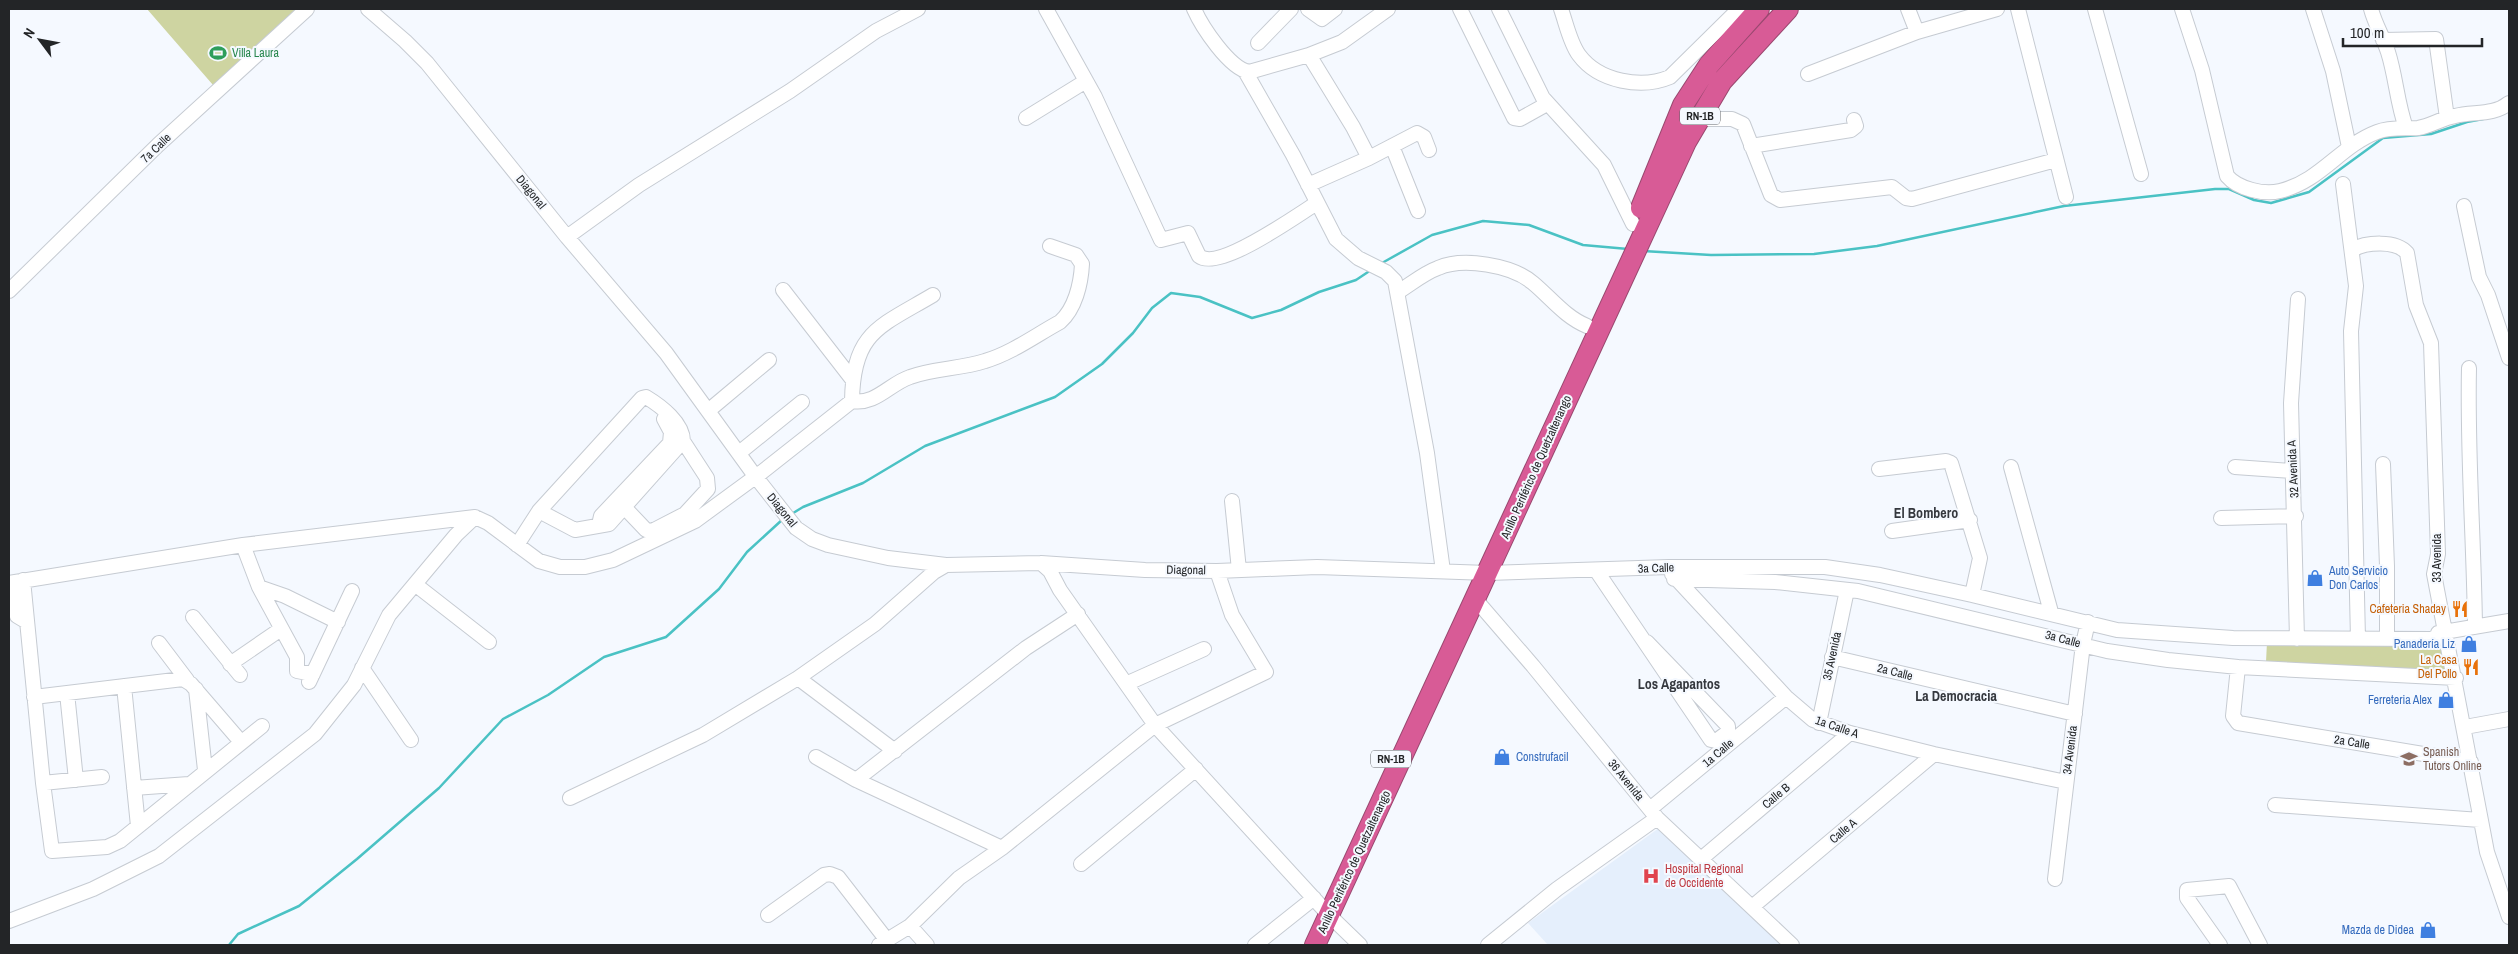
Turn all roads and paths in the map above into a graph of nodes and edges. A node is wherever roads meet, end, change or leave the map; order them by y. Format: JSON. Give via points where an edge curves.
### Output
{"nodes":[{"id":1,"x":307,"y":9,"type":"edge"},
{"id":2,"x":368,"y":9,"type":"edge"},
{"id":3,"x":918,"y":9,"type":"edge"},
{"id":4,"x":1046,"y":9,"type":"edge"},
{"id":5,"x":1194,"y":9,"type":"edge"},
{"id":6,"x":1291,"y":9,"type":"edge"},
{"id":7,"x":1308,"y":9,"type":"edge"},
{"id":8,"x":1335,"y":9,"type":"edge"},
{"id":9,"x":1388,"y":9,"type":"edge"},
{"id":10,"x":1460,"y":9,"type":"edge"},
{"id":11,"x":1499,"y":9,"type":"edge"},
{"id":12,"x":1561,"y":9,"type":"edge"},
{"id":13,"x":1739,"y":9,"type":"edge"},
{"id":14,"x":1759,"y":9,"type":"edge"},
{"id":15,"x":1788,"y":9,"type":"edge"},
{"id":16,"x":1908,"y":9,"type":"edge"},
{"id":17,"x":1997,"y":9,"type":"edge"},
{"id":18,"x":2018,"y":9,"type":"edge"},
{"id":19,"x":2095,"y":9,"type":"edge"},
{"id":20,"x":2182,"y":9,"type":"edge"},
{"id":21,"x":2313,"y":9,"type":"edge"},
{"id":22,"x":2371,"y":9,"type":"edge"},
{"id":23,"x":1916,"y":32,"type":"junction"},
{"id":24,"x":2383,"y":40,"type":"junction"},
{"id":25,"x":1258,"y":43,"type":"dead end"},
{"id":26,"x":1309,"y":55,"type":"junction"},
{"id":27,"x":1245,"y":71,"type":"junction"},
{"id":28,"x":1808,"y":74,"type":"dead end"},
{"id":29,"x":1086,"y":81,"type":"junction"},
{"id":30,"x":2509,"y":103,"type":"edge"},
{"id":31,"x":1547,"y":104,"type":"junction"},
{"id":32,"x":1026,"y":118,"type":"dead end"},
{"id":33,"x":2447,"y":118,"type":"junction"},
{"id":34,"x":1698,"y":119,"type":"junction"},
{"id":35,"x":1854,"y":120,"type":"dead end"},
{"id":36,"x":2406,"y":128,"type":"junction"},
{"id":37,"x":1392,"y":146,"type":"junction"},
{"id":38,"x":1752,"y":146,"type":"junction"},
{"id":39,"x":2349,"y":147,"type":"junction"},
{"id":40,"x":1429,"y":150,"type":"dead end"},
{"id":41,"x":1369,"y":158,"type":"junction"},
{"id":42,"x":2056,"y":160,"type":"junction"},
{"id":43,"x":2141,"y":174,"type":"dead end"},
{"id":44,"x":2343,"y":184,"type":"dead end"},
{"id":45,"x":1308,"y":185,"type":"junction"},
{"id":46,"x":2066,"y":198,"type":"dead end"},
{"id":47,"x":1317,"y":203,"type":"junction"},
{"id":48,"x":2464,"y":206,"type":"dead end"},
{"id":49,"x":1418,"y":211,"type":"dead end"},
{"id":50,"x":567,"y":237,"type":"junction"},
{"id":51,"x":1630,"y":244,"type":"junction"},
{"id":52,"x":1050,"y":246,"type":"dead end"},
{"id":53,"x":2352,"y":250,"type":"junction"},
{"id":54,"x":782,"y":290,"type":"dead end"},
{"id":55,"x":9,"y":291,"type":"edge"},
{"id":56,"x":1398,"y":292,"type":"junction"},
{"id":57,"x":933,"y":295,"type":"dead end"},
{"id":58,"x":2298,"y":299,"type":"dead end"},
{"id":59,"x":1587,"y":326,"type":"junction"},
{"id":60,"x":2509,"y":358,"type":"edge"},
{"id":61,"x":769,"y":360,"type":"dead end"},
{"id":62,"x":2469,"y":368,"type":"dead end"},
{"id":63,"x":852,"y":379,"type":"junction"},
{"id":64,"x":852,"y":401,"type":"junction"},
{"id":65,"x":802,"y":402,"type":"dead end"},
{"id":66,"x":662,"y":409,"type":"junction"},
{"id":67,"x":708,"y":411,"type":"junction"},
{"id":68,"x":683,"y":441,"type":"junction"},
{"id":69,"x":739,"y":453,"type":"junction"},
{"id":70,"x":2383,"y":464,"type":"dead end"},
{"id":71,"x":2011,"y":467,"type":"dead end"},
{"id":72,"x":2235,"y":467,"type":"dead end"},
{"id":73,"x":1879,"y":469,"type":"dead end"},
{"id":74,"x":2292,"y":470,"type":"junction"},
{"id":75,"x":755,"y":476,"type":"junction"},
{"id":76,"x":1232,"y":501,"type":"dead end"},
{"id":77,"x":625,"y":508,"type":"junction"},
{"id":78,"x":539,"y":511,"type":"junction"},
{"id":79,"x":2296,"y":516,"type":"junction"},
{"id":80,"x":475,"y":517,"type":"junction"},
{"id":81,"x":2221,"y":518,"type":"dead end"},
{"id":82,"x":1970,"y":520,"type":"junction"},
{"id":83,"x":599,"y":526,"type":"junction"},
{"id":84,"x":1892,"y":531,"type":"dead end"},
{"id":85,"x":244,"y":545,"type":"junction"},
{"id":86,"x":518,"y":545,"type":"junction"},
{"id":87,"x":1041,"y":563,"type":"junction"},
{"id":88,"x":946,"y":565,"type":"junction"},
{"id":89,"x":1239,"y":570,"type":"junction"},
{"id":90,"x":1443,"y":570,"type":"junction"},
{"id":91,"x":1596,"y":570,"type":"junction"},
{"id":92,"x":1217,"y":571,"type":"junction"},
{"id":93,"x":1483,"y":572,"type":"junction"},
{"id":94,"x":1672,"y":573,"type":"junction"},
{"id":95,"x":24,"y":580,"type":"junction"},
{"id":96,"x":9,"y":583,"type":"edge"},
{"id":97,"x":416,"y":585,"type":"junction"},
{"id":98,"x":259,"y":587,"type":"junction"},
{"id":99,"x":1847,"y":590,"type":"junction"},
{"id":100,"x":352,"y":592,"type":"dead end"},
{"id":101,"x":1972,"y":595,"type":"junction"},
{"id":102,"x":1476,"y":600,"type":"junction"},
{"id":103,"x":2051,"y":612,"type":"junction"},
{"id":104,"x":1078,"y":614,"type":"junction"},
{"id":105,"x":193,"y":617,"type":"dead end"},
{"id":106,"x":2509,"y":621,"type":"edge"},
{"id":107,"x":27,"y":622,"type":"junction"},
{"id":108,"x":338,"y":622,"type":"junction"},
{"id":109,"x":2088,"y":622,"type":"junction"},
{"id":110,"x":2475,"y":627,"type":"junction"},
{"id":111,"x":281,"y":629,"type":"junction"},
{"id":112,"x":2387,"y":632,"type":"junction"},
{"id":113,"x":2446,"y":633,"type":"junction"},
{"id":114,"x":2297,"y":635,"type":"junction"},
{"id":115,"x":2358,"y":636,"type":"junction"},
{"id":116,"x":159,"y":642,"type":"dead end"},
{"id":117,"x":489,"y":642,"type":"dead end"},
{"id":118,"x":1646,"y":642,"type":"junction"},
{"id":119,"x":2083,"y":644,"type":"junction"},
{"id":120,"x":1204,"y":650,"type":"dead end"},
{"id":121,"x":1832,"y":657,"type":"junction"},
{"id":122,"x":230,"y":664,"type":"junction"},
{"id":123,"x":2238,"y":667,"type":"junction"},
{"id":124,"x":362,"y":668,"type":"junction"},
{"id":125,"x":240,"y":675,"type":"dead end"},
{"id":126,"x":798,"y":678,"type":"junction"},
{"id":127,"x":2456,"y":678,"type":"junction"},
{"id":128,"x":1128,"y":683,"type":"junction"},
{"id":129,"x":191,"y":684,"type":"junction"},
{"id":130,"x":124,"y":686,"type":"junction"},
{"id":131,"x":67,"y":693,"type":"junction"},
{"id":132,"x":34,"y":697,"type":"junction"},
{"id":133,"x":1786,"y":697,"type":"junction"},
{"id":134,"x":2075,"y":714,"type":"junction"},
{"id":135,"x":2509,"y":719,"type":"edge"},
{"id":136,"x":1819,"y":723,"type":"junction"},
{"id":137,"x":1155,"y":725,"type":"junction"},
{"id":138,"x":262,"y":726,"type":"dead end"},
{"id":139,"x":2465,"y":727,"type":"junction"},
{"id":140,"x":1850,"y":733,"type":"junction"},
{"id":141,"x":411,"y":740,"type":"dead end"},
{"id":142,"x":241,"y":742,"type":"junction"},
{"id":143,"x":895,"y":751,"type":"junction"},
{"id":144,"x":1934,"y":754,"type":"junction"},
{"id":145,"x":816,"y":757,"type":"dead end"},
{"id":146,"x":2470,"y":762,"type":"junction"},
{"id":147,"x":1196,"y":769,"type":"junction"},
{"id":148,"x":205,"y":770,"type":"junction"},
{"id":149,"x":102,"y":777,"type":"dead end"},
{"id":150,"x":76,"y":780,"type":"junction"},
{"id":151,"x":856,"y":780,"type":"junction"},
{"id":152,"x":2066,"y":782,"type":"junction"},
{"id":153,"x":43,"y":783,"type":"junction"},
{"id":154,"x":189,"y":784,"type":"junction"},
{"id":155,"x":134,"y":788,"type":"junction"},
{"id":156,"x":570,"y":798,"type":"dead end"},
{"id":157,"x":2275,"y":805,"type":"dead end"},
{"id":158,"x":1654,"y":813,"type":"junction"},
{"id":159,"x":2480,"y":820,"type":"junction"},
{"id":160,"x":138,"y":826,"type":"junction"},
{"id":161,"x":1002,"y":848,"type":"junction"},
{"id":162,"x":1701,"y":859,"type":"junction"},
{"id":163,"x":1080,"y":864,"type":"dead end"},
{"id":164,"x":2056,"y":879,"type":"dead end"},
{"id":165,"x":1322,"y":907,"type":"junction"},
{"id":166,"x":1752,"y":907,"type":"junction"},
{"id":167,"x":768,"y":915,"type":"dead end"},
{"id":168,"x":2509,"y":917,"type":"edge"},
{"id":169,"x":9,"y":921,"type":"edge"},
{"id":170,"x":910,"y":926,"type":"junction"},
{"id":171,"x":882,"y":942,"type":"edge"},
{"id":172,"x":927,"y":945,"type":"edge"},
{"id":173,"x":1255,"y":945,"type":"edge"},
{"id":174,"x":1306,"y":945,"type":"edge"},
{"id":175,"x":1316,"y":945,"type":"edge"},
{"id":176,"x":1360,"y":945,"type":"edge"},
{"id":177,"x":1488,"y":945,"type":"edge"},
{"id":178,"x":1792,"y":945,"type":"edge"},
{"id":179,"x":2220,"y":945,"type":"edge"},
{"id":180,"x":2260,"y":945,"type":"edge"}],
"edges":[{"from":1,"to":55,"type":"street","name":"7a Calle","via":[[158,145]]},
{"from":2,"to":50,"type":"street","name":"Diagonal","via":[[427,63]]},
{"from":3,"to":50,"type":"street","via":[[876,32],[790,91],[639,185]]},
{"from":4,"to":29,"type":"street"},
{"from":5,"to":27,"type":"street","via":[[1213,40]]},
{"from":6,"to":25,"type":"street"},
{"from":7,"to":8,"type":"street","via":[[1322,19]]},
{"from":9,"to":26,"type":"street","via":[[1349,38]]},
{"from":10,"to":31,"type":"street","via":[[1514,118],[1518,120]]},
{"from":11,"to":31,"type":"street"},
{"from":12,"to":13,"type":"street","via":[[1574,46],[1583,60],[1616,79],[1644,84],[1670,77]]},
{"from":14,"to":51,"type":"highway","name":"Anillo Periférico de Quetzaltenango","number":"RN-1B","via":[[1709,65],[1682,105]]},
{"from":15,"to":34,"type":"highway","name":"Anillo Periférico de Quetzaltenango","number":"RN-1B","via":[[1722,81]]},
{"from":16,"to":23,"type":"street"},
{"from":17,"to":23,"type":"street"},
{"from":18,"to":42,"type":"street"},
{"from":19,"to":43,"type":"street"},
{"from":20,"to":39,"type":"street","via":[[2202,70],[2226,173],[2231,180],[2257,190],[2282,190],[2317,174]]},
{"from":21,"to":39,"type":"street","via":[[2333,71]]},
{"from":22,"to":24,"type":"street"},
{"from":23,"to":28,"type":"street"},
{"from":24,"to":33,"type":"street","via":[[2436,38]]},
{"from":24,"to":36,"type":"street"},
{"from":26,"to":27,"type":"street","via":[[1256,71]]},
{"from":26,"to":41,"type":"street"},
{"from":27,"to":45,"type":"street"},
{"from":29,"to":32,"type":"street"},
{"from":29,"to":47,"type":"street","via":[[1161,240],[1188,234],[1199,256],[1214,258],[1250,245]]},
{"from":30,"to":33,"type":"street","via":[[2495,111]]},
{"from":31,"to":51,"type":"street","via":[[1604,165]]},
{"from":33,"to":36,"type":"street","via":[[2420,128]]},
{"from":34,"to":38,"type":"street","via":[[1740,122]]},
{"from":34,"to":51,"type":"highway","name":"Anillo Periférico de Quetzaltenango","number":"RN-1B"},
{"from":35,"to":38,"type":"street","via":[[1856,126],[1851,130]]},
{"from":36,"to":39,"type":"street","via":[[2378,131]]},
{"from":37,"to":40,"type":"street","via":[[1420,133]]},
{"from":37,"to":41,"type":"street"},
{"from":37,"to":49,"type":"street"},
{"from":38,"to":42,"type":"street","via":[[1771,195],[1780,200],[1889,187],[1912,199]]},
{"from":41,"to":45,"type":"street"},
{"from":42,"to":46,"type":"street"},
{"from":44,"to":53,"type":"street"},
{"from":45,"to":47,"type":"street"},
{"from":47,"to":56,"type":"street","via":[[1336,238],[1358,258],[1386,272],[1395,282]]},
{"from":48,"to":60,"type":"street","via":[[2478,276],[2488,294]]},
{"from":50,"to":67,"type":"street","name":"Diagonal","via":[[661,346]]},
{"from":51,"to":59,"type":"highway","name":"Anillo Periférico de Quetzaltenango","number":"RN-1B"},
{"from":51,"to":93,"type":"highway","name":"Anillo Periférico de Quetzaltenango","number":"RN-1B"},
{"from":52,"to":64,"type":"street","via":[[1076,255],[1082,264],[1075,297],[1060,322],[987,361],[916,374],[869,401]]},
{"from":53,"to":113,"type":"street","name":"33 Avenida","via":[[2372,244],[2399,246],[2407,253],[2416,305],[2431,343],[2438,554],[2434,574]]},
{"from":53,"to":115,"type":"street","via":[[2356,298],[2352,340]]},
{"from":54,"to":63,"type":"street"},
{"from":56,"to":59,"type":"street","via":[[1437,268],[1488,263],[1526,278],[1553,303]]},
{"from":56,"to":90,"type":"street","via":[[1428,453]]},
{"from":57,"to":63,"type":"street","via":[[895,316],[872,335],[856,358]]},
{"from":58,"to":74,"type":"street","name":"32 Avenida A","via":[[2291,403]]},
{"from":59,"to":93,"type":"highway","name":"Anillo Periférico de Quetzaltenango","number":"RN-1B"},
{"from":61,"to":67,"type":"street"},
{"from":62,"to":110,"type":"street","via":[[2468,446],[2474,535]]},
{"from":63,"to":64,"type":"street"},
{"from":64,"to":75,"type":"street"},
{"from":65,"to":69,"type":"street"},
{"from":66,"to":68,"type":"street","via":[[672,417]]},
{"from":66,"to":78,"type":"street","via":[[646,396],[642,398]]},
{"from":66,"to":83,"type":"street","via":[[671,432],[670,443],[600,516]]},
{"from":67,"to":69,"type":"street","name":"Diagonal"},
{"from":68,"to":77,"type":"street"},
{"from":68,"to":77,"type":"street","via":[[707,478],[708,489],[685,514],[652,531],[646,530]]},
{"from":69,"to":75,"type":"street","name":"Diagonal"},
{"from":70,"to":112,"type":"street"},
{"from":71,"to":103,"type":"street"},
{"from":72,"to":74,"type":"street"},
{"from":73,"to":82,"type":"street","via":[[1949,461]]},
{"from":74,"to":79,"type":"street","name":"32 Avenida A"},
{"from":75,"to":86,"type":"street","via":[[695,521],[612,560],[585,567],[560,567],[540,561]]},
{"from":75,"to":88,"type":"street","name":"Diagonal","via":[[796,528],[812,539],[888,558]]},
{"from":76,"to":89,"type":"street"},
{"from":77,"to":83,"type":"street","via":[[609,524]]},
{"from":78,"to":83,"type":"street","via":[[575,530]]},
{"from":78,"to":86,"type":"street"},
{"from":79,"to":81,"type":"street"},
{"from":79,"to":114,"type":"street","name":"32 Avenida A"},
{"from":80,"to":85,"type":"street"},
{"from":80,"to":86,"type":"street"},
{"from":80,"to":97,"type":"street","via":[[456,535]]},
{"from":82,"to":84,"type":"street"},
{"from":82,"to":101,"type":"street","via":[[1980,558]]},
{"from":85,"to":95,"type":"street"},
{"from":85,"to":98,"type":"street"},
{"from":87,"to":88,"type":"street","name":"Diagonal"},
{"from":87,"to":92,"type":"street","name":"Diagonal"},
{"from":87,"to":104,"type":"street","via":[[1050,571]]},
{"from":88,"to":126,"type":"street","via":[[875,624]]},
{"from":89,"to":90,"type":"street","name":"Diagonal","via":[[1317,567]]},
{"from":89,"to":92,"type":"street","name":"Diagonal"},
{"from":90,"to":93,"type":"street","name":"Diagonal"},
{"from":91,"to":93,"type":"street","name":"3a Calle"},
{"from":91,"to":94,"type":"street","name":"3a Calle"},
{"from":91,"to":118,"type":"street"},
{"from":92,"to":137,"type":"street","via":[[1232,615],[1266,672]]},
{"from":93,"to":102,"type":"highway","name":"Anillo Periférico de Quetzaltenango","number":"RN-1B"},
{"from":93,"to":165,"type":"highway","name":"Anillo Periférico de Quetzaltenango","number":"RN-1B"},
{"from":94,"to":99,"type":"street","name":"3a Calle"},
{"from":94,"to":101,"type":"street","name":"3a Calle","via":[[1824,567],[1864,572]]},
{"from":94,"to":133,"type":"street","name":"1a Calle A"},
{"from":95,"to":96,"type":"street"},
{"from":95,"to":107,"type":"street"},
{"from":96,"to":107,"type":"street","via":[[17,616]]},
{"from":97,"to":117,"type":"street"},
{"from":97,"to":124,"type":"street","via":[[389,615]]},
{"from":98,"to":108,"type":"street"},
{"from":98,"to":111,"type":"street"},
{"from":99,"to":119,"type":"street","name":"3a Calle"},
{"from":99,"to":121,"type":"street","name":"35 Avenida"},
{"from":100,"to":108,"type":"street"},
{"from":101,"to":103,"type":"street","name":"3a Calle"},
{"from":102,"to":158,"type":"street","name":"36 Avenida"},
{"from":102,"to":165,"type":"highway","name":"Anillo Periférico de Quetzaltenango","number":"RN-1B"},
{"from":103,"to":109,"type":"street","name":"3a Calle"},
{"from":104,"to":128,"type":"street"},
{"from":104,"to":143,"type":"street","via":[[1026,648]]},
{"from":105,"to":122,"type":"street"},
{"from":106,"to":110,"type":"street"},
{"from":107,"to":132,"type":"street"},
{"from":108,"to":111,"type":"street","via":[[313,673],[297,671],[297,657]]},
{"from":109,"to":114,"type":"street","name":"3a Calle"},
{"from":109,"to":119,"type":"street","name":"34 Avenida"},
{"from":110,"to":113,"type":"street"},
{"from":111,"to":122,"type":"street"},
{"from":112,"to":113,"type":"street","name":"3a Calle"},
{"from":112,"to":115,"type":"street","name":"3a Calle"},
{"from":113,"to":115,"type":"street","name":"3a Calle","via":[[2432,639]]},
{"from":113,"to":127,"type":"street","name":"33 Avenida"},
{"from":114,"to":115,"type":"street","name":"3a Calle"},
{"from":116,"to":129,"type":"street"},
{"from":118,"to":118,"type":"street","via":[[1711,740],[1716,741],[1728,732],[1728,726]]},
{"from":119,"to":123,"type":"street","name":"3a Calle","via":[[2139,656]]},
{"from":119,"to":134,"type":"street","name":"34 Avenida"},
{"from":120,"to":128,"type":"street"},
{"from":121,"to":134,"type":"street","name":"2a Calle"},
{"from":121,"to":136,"type":"street","name":"35 Avenida"},
{"from":122,"to":125,"type":"street"},
{"from":123,"to":127,"type":"street","name":"3a Calle"},
{"from":123,"to":146,"type":"street","name":"2a Calle","via":[[2234,721]]},
{"from":124,"to":141,"type":"street"},
{"from":124,"to":169,"type":"street","via":[[354,685],[315,734],[175,845],[138,868],[93,889]]},
{"from":126,"to":143,"type":"street"},
{"from":126,"to":156,"type":"street","via":[[703,734]]},
{"from":127,"to":139,"type":"street","name":"33 Avenida"},
{"from":128,"to":137,"type":"street"},
{"from":129,"to":130,"type":"street","via":[[180,679]]},
{"from":129,"to":142,"type":"street"},
{"from":129,"to":148,"type":"street"},
{"from":130,"to":131,"type":"street"},
{"from":130,"to":155,"type":"street"},
{"from":131,"to":132,"type":"street"},
{"from":131,"to":150,"type":"street"},
{"from":132,"to":153,"type":"street"},
{"from":133,"to":136,"type":"street","name":"1a Calle A"},
{"from":133,"to":158,"type":"street","name":"1a Calle"},
{"from":134,"to":152,"type":"street","name":"34 Avenida"},
{"from":135,"to":139,"type":"street"},
{"from":136,"to":140,"type":"street","name":"1a Calle A"},
{"from":137,"to":147,"type":"street"},
{"from":137,"to":161,"type":"street"},
{"from":138,"to":142,"type":"street"},
{"from":139,"to":146,"type":"street","name":"33 Avenida"},
{"from":140,"to":144,"type":"street","name":"1a Calle A"},
{"from":140,"to":162,"type":"street","name":"Calle B"},
{"from":142,"to":148,"type":"street"},
{"from":143,"to":151,"type":"street"},
{"from":144,"to":152,"type":"street","name":"1a Calle A"},
{"from":144,"to":166,"type":"street","name":"Calle A"},
{"from":145,"to":151,"type":"street"},
{"from":146,"to":159,"type":"street","name":"33 Avenida"},
{"from":147,"to":163,"type":"street"},
{"from":147,"to":165,"type":"street"},
{"from":148,"to":154,"type":"street"},
{"from":149,"to":150,"type":"street"},
{"from":150,"to":153,"type":"street"},
{"from":151,"to":161,"type":"street"},
{"from":152,"to":164,"type":"street","name":"34 Avenida"},
{"from":153,"to":160,"type":"street","via":[[52,851],[107,847]]},
{"from":154,"to":155,"type":"street"},
{"from":154,"to":160,"type":"street"},
{"from":155,"to":160,"type":"street"},
{"from":157,"to":159,"type":"street"},
{"from":158,"to":162,"type":"street","name":"36 Avenida"},
{"from":158,"to":177,"type":"street","name":"1a Calle"},
{"from":159,"to":168,"type":"street","name":"33 Avenida"},
{"from":161,"to":170,"type":"street","via":[[959,878]]},
{"from":162,"to":166,"type":"street","name":"36 Avenida"},
{"from":165,"to":173,"type":"street"},
{"from":165,"to":174,"type":"highway","name":"Anillo Periférico de Quetzaltenango","number":"RN-1B"},
{"from":165,"to":175,"type":"highway","name":"Anillo Periférico de Quetzaltenango","number":"RN-1B"},
{"from":165,"to":176,"type":"street"},
{"from":166,"to":178,"type":"street","name":"36 Avenida"},
{"from":167,"to":171,"type":"street","via":[[830,874],[838,877]]},
{"from":170,"to":171,"type":"street"},
{"from":170,"to":172,"type":"street"},
{"from":179,"to":180,"type":"street","via":[[2187,898],[2187,890],[2230,886]]}]}
